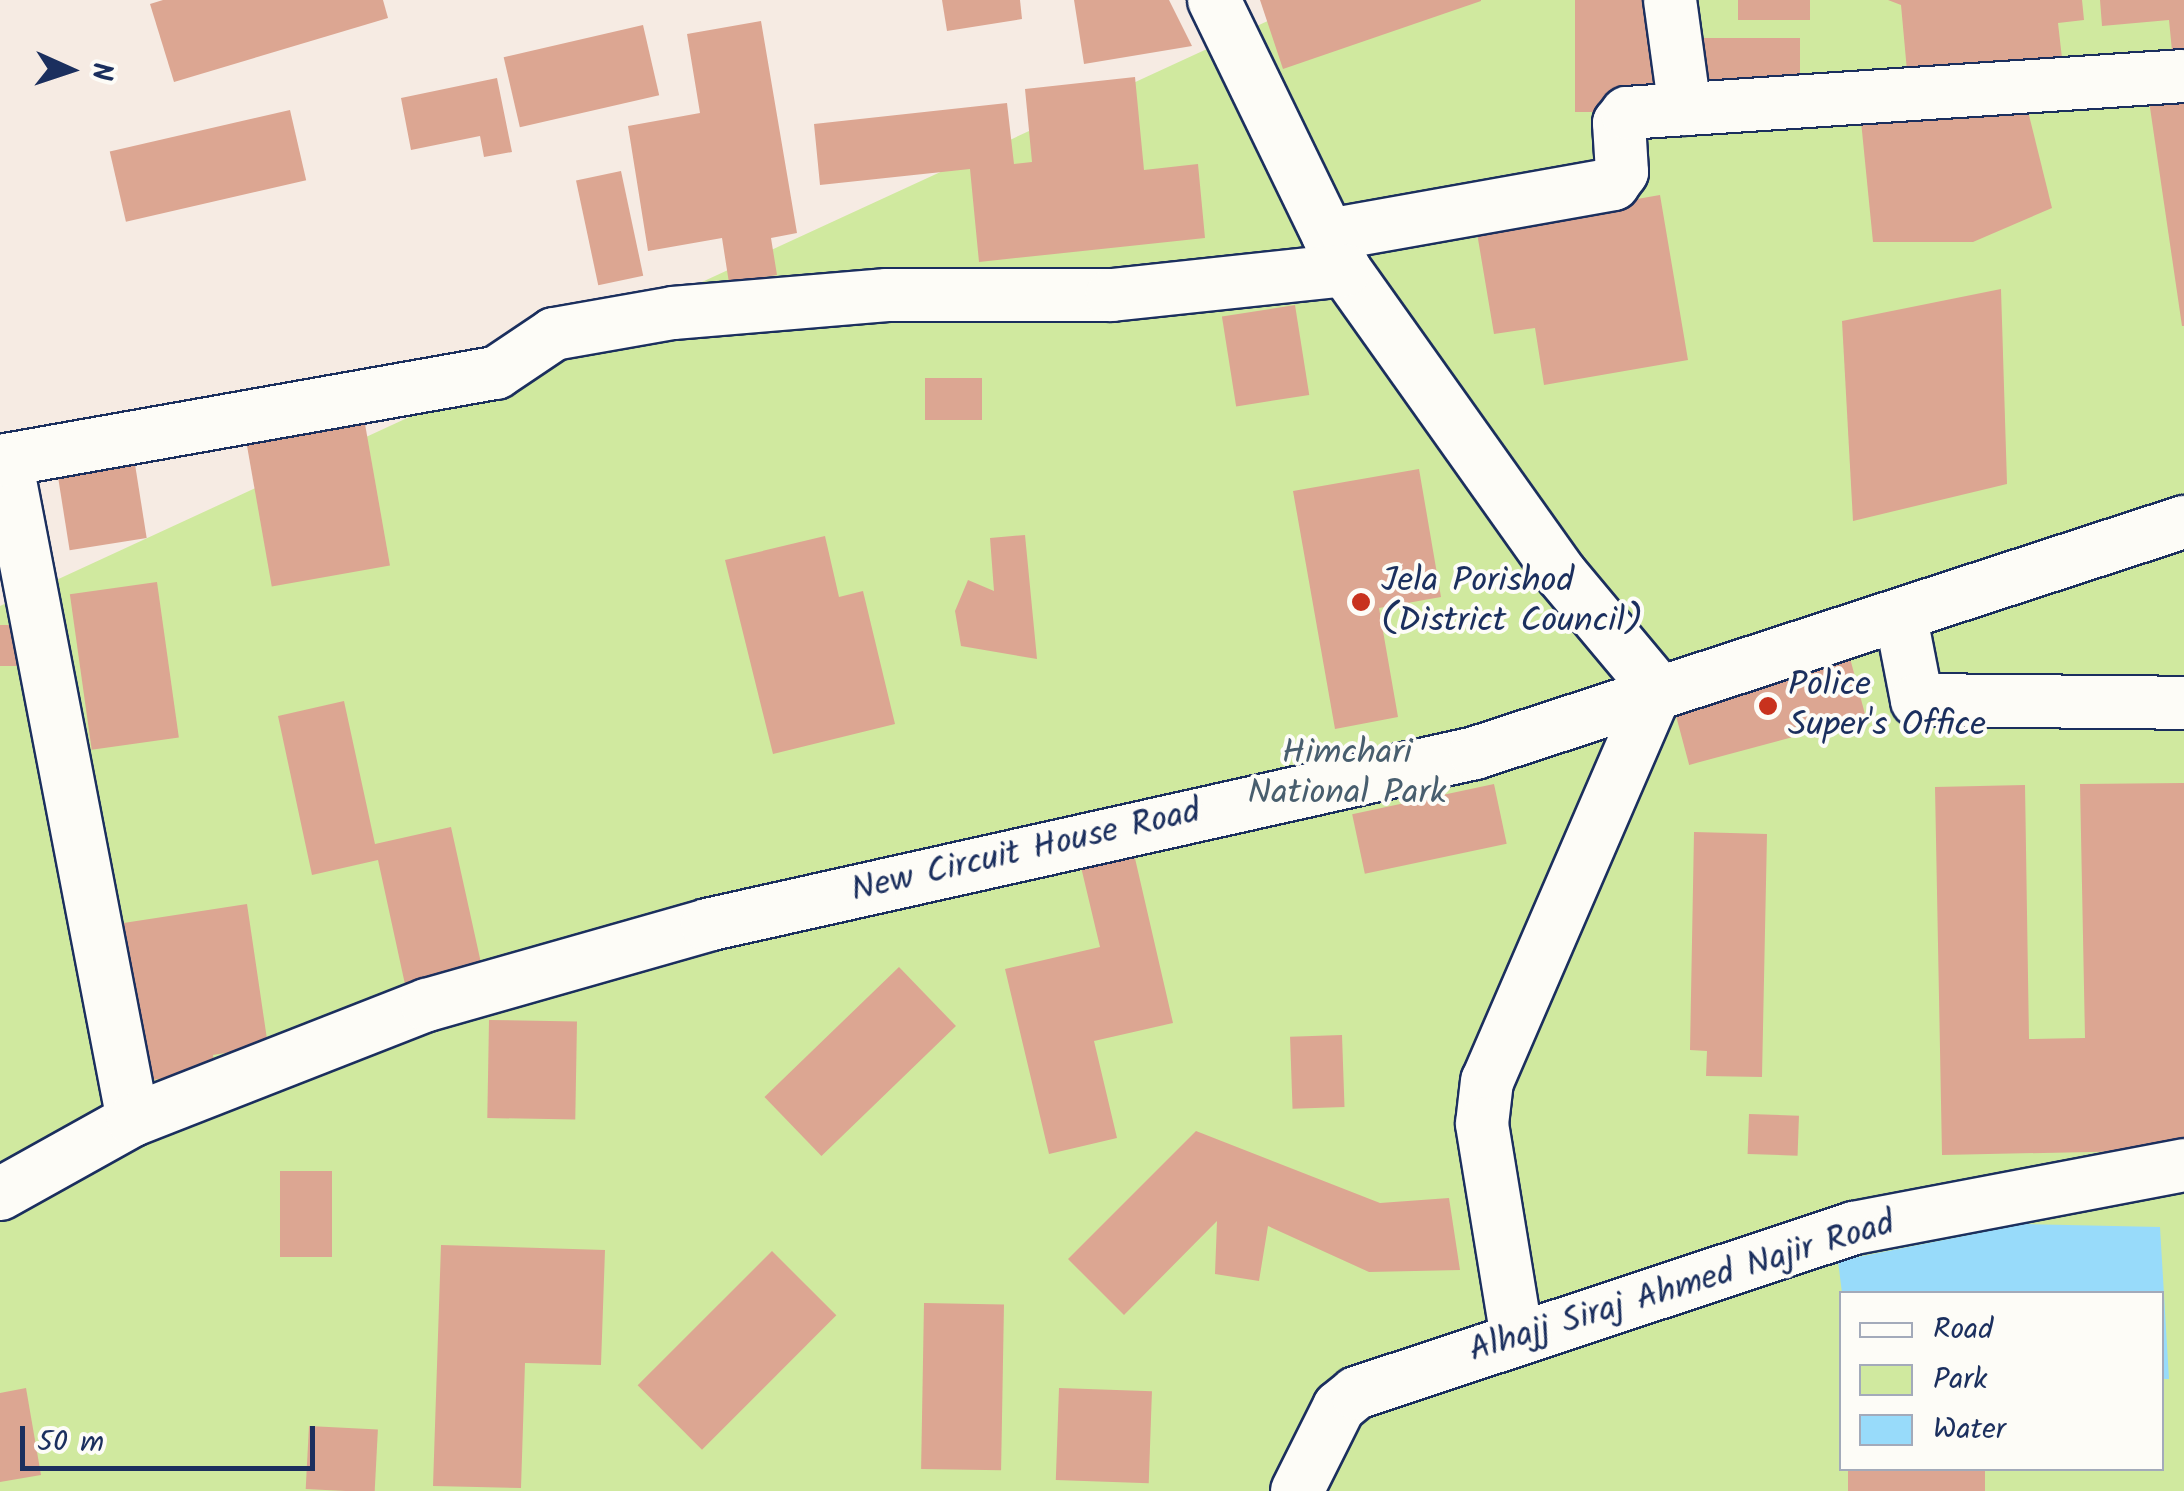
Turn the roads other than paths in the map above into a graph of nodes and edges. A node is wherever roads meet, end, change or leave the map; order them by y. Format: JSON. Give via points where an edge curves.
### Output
{"nodes":[{"id":1,"x":1214,"y":0,"type":"edge"},
{"id":2,"x":1670,"y":0,"type":"edge"},
{"id":3,"x":2184,"y":76,"type":"edge"},
{"id":4,"x":1685,"y":109,"type":"junction"},
{"id":5,"x":1336,"y":253,"type":"junction"},
{"id":6,"x":3,"y":446,"type":"edge"},
{"id":7,"x":2184,"y":522,"type":"edge"},
{"id":8,"x":1901,"y":618,"type":"junction"},
{"id":9,"x":1658,"y":689,"type":"junction"},
{"id":10,"x":2184,"y":703,"type":"edge"},
{"id":11,"x":133,"y":1120,"type":"junction"},
{"id":12,"x":2184,"y":1165,"type":"edge"},
{"id":13,"x":0,"y":1194,"type":"edge"},
{"id":14,"x":1516,"y":1338,"type":"junction"},
{"id":15,"x":1296,"y":1491,"type":"edge"}],
"edges":[{"from":1,"to":5,"type":"street"},
{"from":2,"to":4,"type":"street"},
{"from":3,"to":4,"type":"street"},
{"from":4,"to":5,"type":"street","via":[[1627,113],[1619,123],[1622,172],[1613,184]]},
{"from":5,"to":6,"type":"street","via":[[1112,294],[887,295],[673,313],[554,334],[496,373]]},
{"from":5,"to":9,"type":"street","via":[[1561,574]]},
{"from":6,"to":11,"type":"street"},
{"from":7,"to":8,"type":"street","name":"New Circuit House Road"},
{"from":8,"to":9,"type":"street","name":"New Circuit House Road"},
{"from":8,"to":10,"type":"street","via":[[1917,700]]},
{"from":9,"to":11,"type":"street","name":"New Circuit House Road","via":[[1474,753],[1104,832],[651,941],[427,1005]]},
{"from":9,"to":14,"type":"street","via":[[1488,1081],[1482,1124]]},
{"from":11,"to":13,"type":"street","name":"New Circuit House Road"},
{"from":12,"to":14,"type":"street","name":"Alhajj Siraj Ahmed Najir Road","via":[[1854,1228]]},
{"from":14,"to":15,"type":"street","name":"Alhajj Siraj Ahmed Najir Road","via":[[1356,1393],[1339,1407]]}]}
